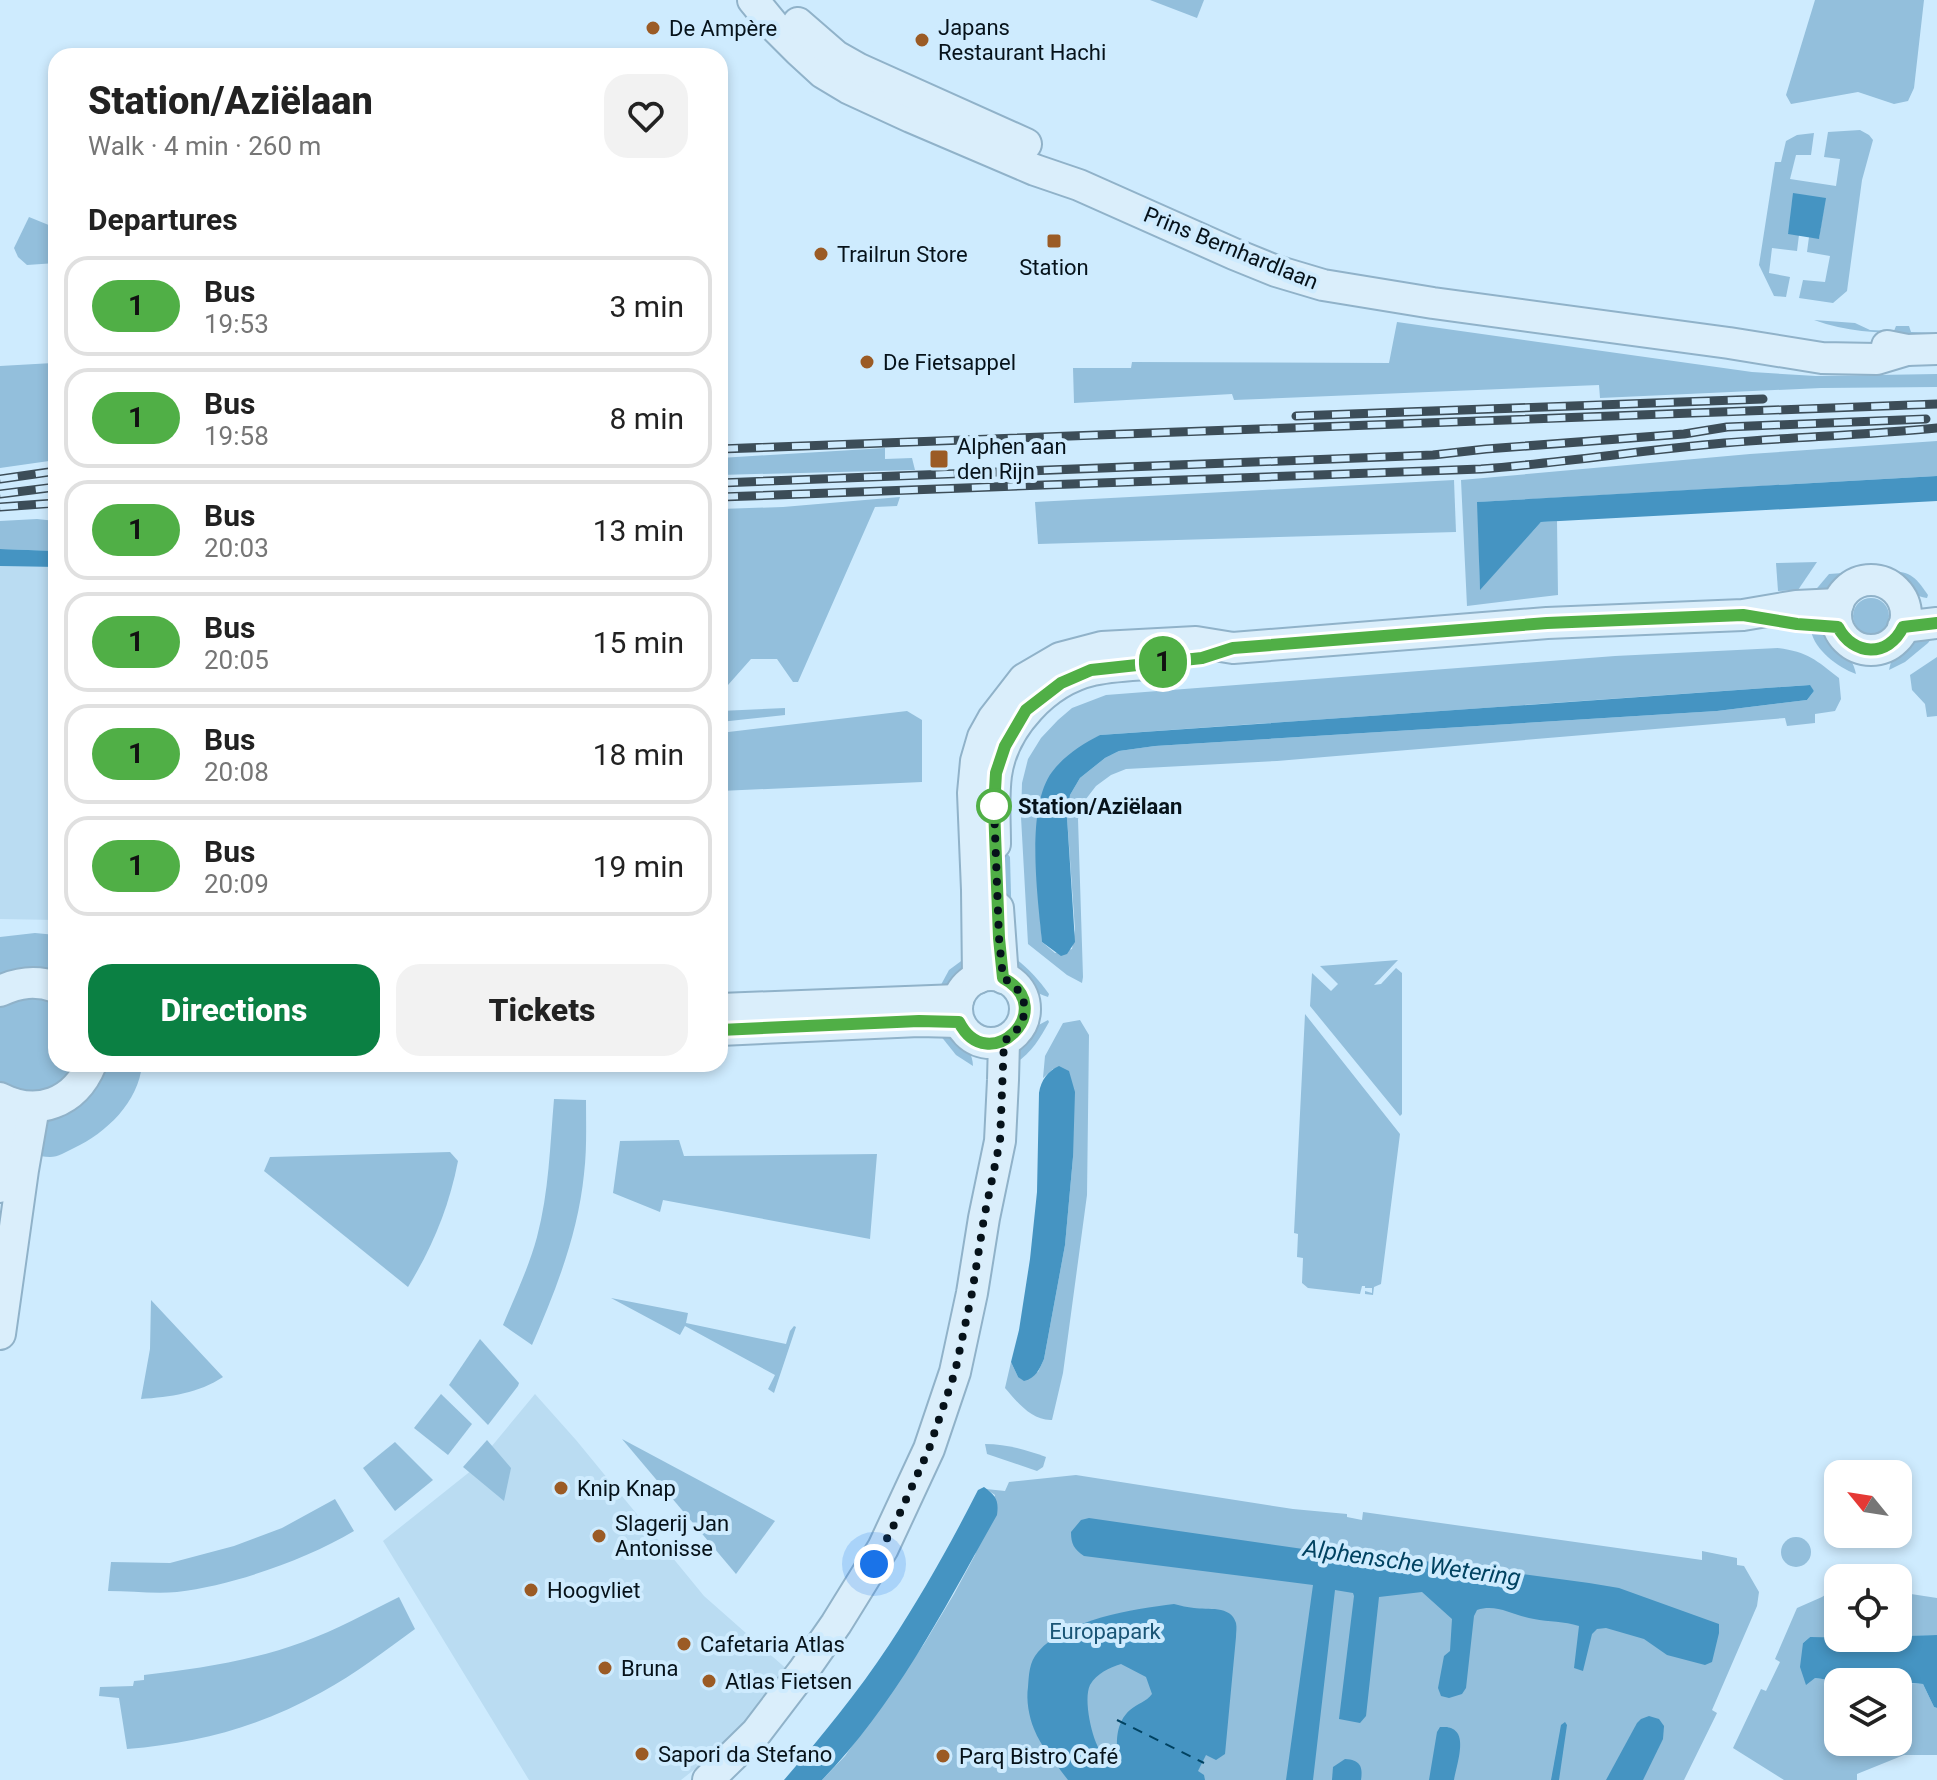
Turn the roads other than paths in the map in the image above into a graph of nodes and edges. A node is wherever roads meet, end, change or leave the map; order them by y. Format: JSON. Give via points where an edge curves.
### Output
{"nodes":[{"id":1,"x":753,"y":0,"type":"edge"},
{"id":2,"x":777,"y":0,"type":"edge"},
{"id":3,"x":1937,"y":349,"type":"edge"},
{"id":4,"x":1907,"y":350,"type":"junction"},
{"id":5,"x":1937,"y":604,"type":"edge"},
{"id":6,"x":1838,"y":615,"type":"junction"},
{"id":7,"x":1903,"y":615,"type":"junction"},
{"id":8,"x":1937,"y":623,"type":"edge"},
{"id":9,"x":991,"y":978,"type":"junction"},
{"id":10,"x":48,"y":985,"type":"edge"},
{"id":11,"x":1,"y":990,"type":"edge"},
{"id":12,"x":728,"y":1009,"type":"edge"},
{"id":13,"x":959,"y":1011,"type":"junction"},
{"id":14,"x":728,"y":1030,"type":"edge"},
{"id":15,"x":994,"y":1042,"type":"junction"},
{"id":16,"x":87,"y":1072,"type":"edge"},
{"id":17,"x":15,"y":1102,"type":"edge"},
{"id":18,"x":0,"y":1187,"type":"edge"},
{"id":19,"x":0,"y":1334,"type":"edge"},
{"id":20,"x":708,"y":1780,"type":"edge"}],
"edges":[{"from":1,"to":4,"type":"street","name":"Prins Bernhardlaan","via":[[799,51],[848,88],[1276,271],[1323,285],[1822,358],[1877,359]]},
{"from":2,"to":4,"type":"street","name":"Prins Bernhardlaan","via":[[824,46],[859,69],[1310,264]]},
{"from":3,"to":4,"type":"street","name":"Prins Bernhardlaan"},
{"from":5,"to":7,"type":"street"},
{"from":6,"to":7,"type":"street","via":[[1847,640],[1872,650],[1893,642]]},
{"from":6,"to":7,"type":"street","via":[[1849,588],[1868,580],[1892,587]]},
{"from":6,"to":9,"type":"street","via":[[1796,606],[1743,615],[1547,623],[1233,648],[1202,658],[1091,670],[1061,683],[1026,710],[996,773],[999,938]]},
{"from":7,"to":8,"type":"street"},
{"from":9,"to":13,"type":"street","via":[[968,984]]},
{"from":9,"to":15,"type":"street","via":[[1019,990],[1025,1008],[1015,1033]]},
{"from":10,"to":11,"type":"street","via":[[32,982]]},
{"from":12,"to":13,"type":"street"},
{"from":13,"to":14,"type":"street","via":[[919,1021]]},
{"from":13,"to":15,"type":"street","via":[[966,1033],[977,1041]]},
{"from":15,"to":20,"type":"street","via":[[1000,1141],[955,1372],[929,1449],[865,1580],[756,1733]]},
{"from":16,"to":17,"type":"street","via":[[69,1095],[52,1103]]},
{"from":17,"to":18,"type":"street"},
{"from":17,"to":19,"type":"street","via":[[23,1170]]}]}
